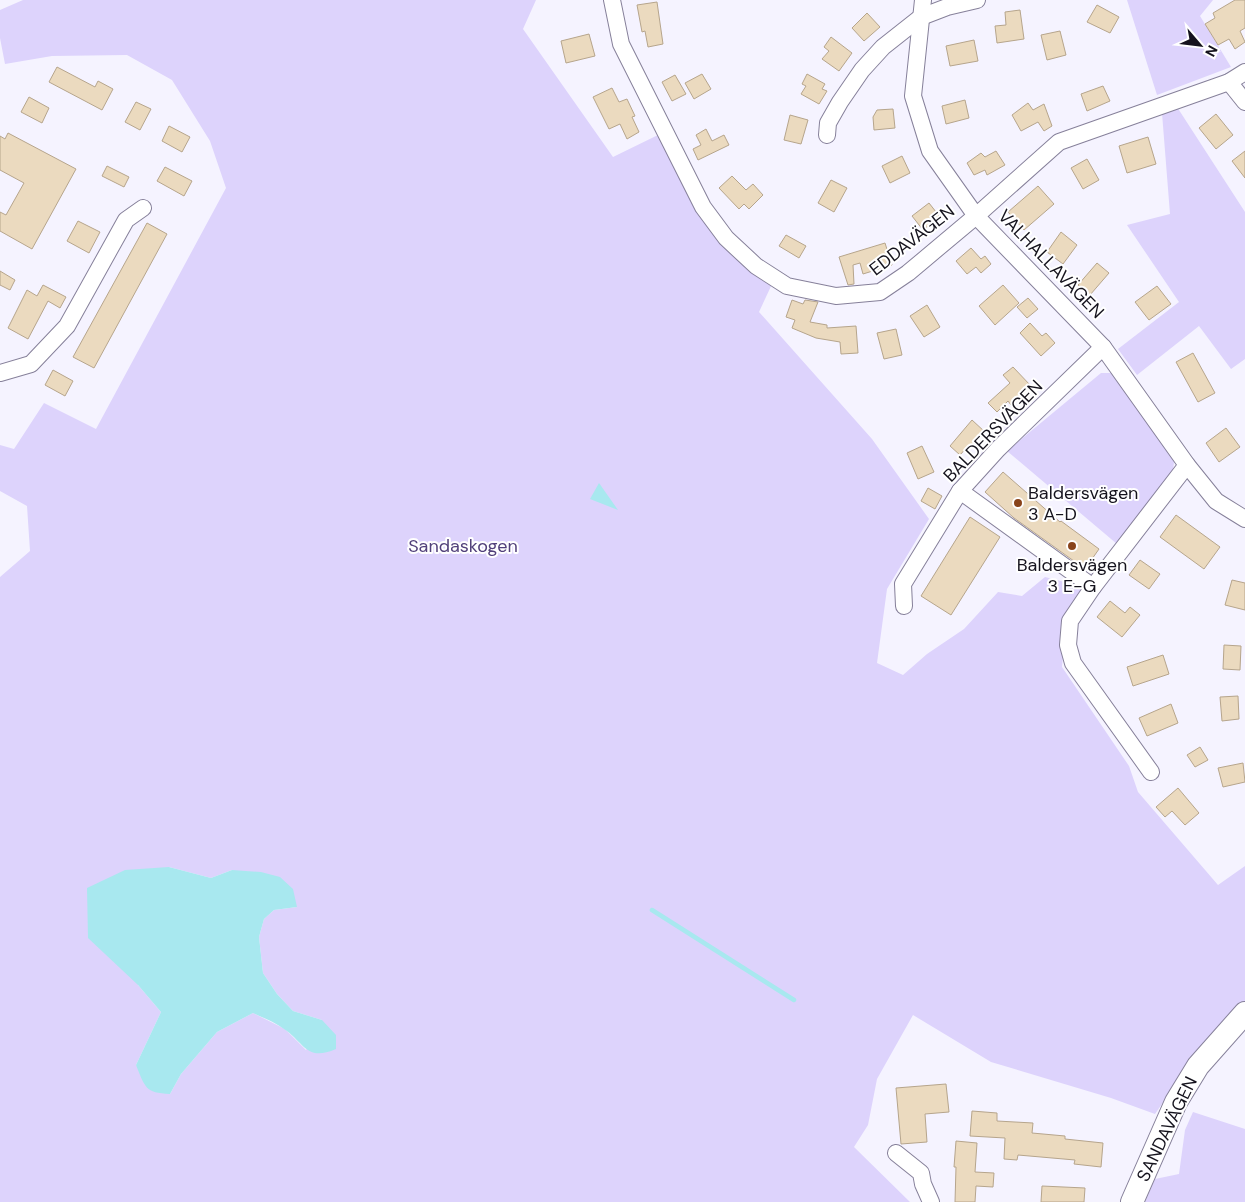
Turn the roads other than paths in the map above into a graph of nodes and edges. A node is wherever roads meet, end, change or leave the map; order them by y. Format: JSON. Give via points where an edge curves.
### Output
{"nodes":[{"id":1,"x":612,"y":0,"type":"edge"},
{"id":2,"x":923,"y":0,"type":"edge"},
{"id":3,"x":977,"y":0,"type":"edge"},
{"id":4,"x":921,"y":17,"type":"junction"},
{"id":5,"x":1245,"y":72,"type":"edge"},
{"id":6,"x":1229,"y":82,"type":"junction"},
{"id":7,"x":1245,"y":102,"type":"edge"},
{"id":8,"x":827,"y":136,"type":"dead end"},
{"id":9,"x":143,"y":208,"type":"dead end"},
{"id":10,"x":976,"y":216,"type":"junction"},
{"id":11,"x":1104,"y":347,"type":"junction"},
{"id":12,"x":0,"y":373,"type":"edge"},
{"id":13,"x":1187,"y":465,"type":"junction"},
{"id":14,"x":960,"y":491,"type":"junction"},
{"id":15,"x":1245,"y":519,"type":"edge"},
{"id":16,"x":1093,"y":587,"type":"junction"},
{"id":17,"x":904,"y":606,"type":"dead end"},
{"id":18,"x":1151,"y":772,"type":"dead end"},
{"id":19,"x":1245,"y":1013,"type":"edge"},
{"id":20,"x":896,"y":1153,"type":"dead end"},
{"id":21,"x":928,"y":1196,"type":"edge"},
{"id":22,"x":1132,"y":1202,"type":"edge"}],
"edges":[{"from":1,"to":10,"type":"street","name":"EDDAVÄGEN","via":[[621,44],[703,207],[726,238],[756,266],[787,286],[836,296],[880,292]]},
{"from":2,"to":4,"type":"street","name":"VALHALLAVÄGEN"},
{"from":3,"to":4,"type":"street"},
{"from":4,"to":8,"type":"street","via":[[883,47],[862,70],[828,123]]},
{"from":4,"to":10,"type":"street","name":"VALHALLAVÄGEN","via":[[913,96],[930,150]]},
{"from":5,"to":6,"type":"street","name":"EDDAVÄGEN"},
{"from":6,"to":7,"type":"street"},
{"from":6,"to":10,"type":"street","name":"EDDAVÄGEN","via":[[1059,142]]},
{"from":9,"to":12,"type":"street","via":[[126,220],[67,326],[31,364]]},
{"from":10,"to":11,"type":"street","name":"VALHALLAVÄGEN"},
{"from":11,"to":13,"type":"street","name":"VALHALLAVÄGEN"},
{"from":11,"to":14,"type":"street","name":"BALDERSVÄGEN","via":[[998,449]]},
{"from":13,"to":15,"type":"street","name":"VALHALLAVÄGEN","via":[[1216,501]]},
{"from":13,"to":16,"type":"street"},
{"from":14,"to":16,"type":"street"},
{"from":14,"to":17,"type":"street","name":"BALDERSVÄGEN","via":[[903,584]]},
{"from":16,"to":18,"type":"street","via":[[1070,621],[1068,645],[1073,663]]},
{"from":19,"to":22,"type":"street","name":"SANDAVÄGEN","via":[[1198,1066],[1176,1102]]},
{"from":20,"to":21,"type":"street","via":[[921,1173]]}]}
